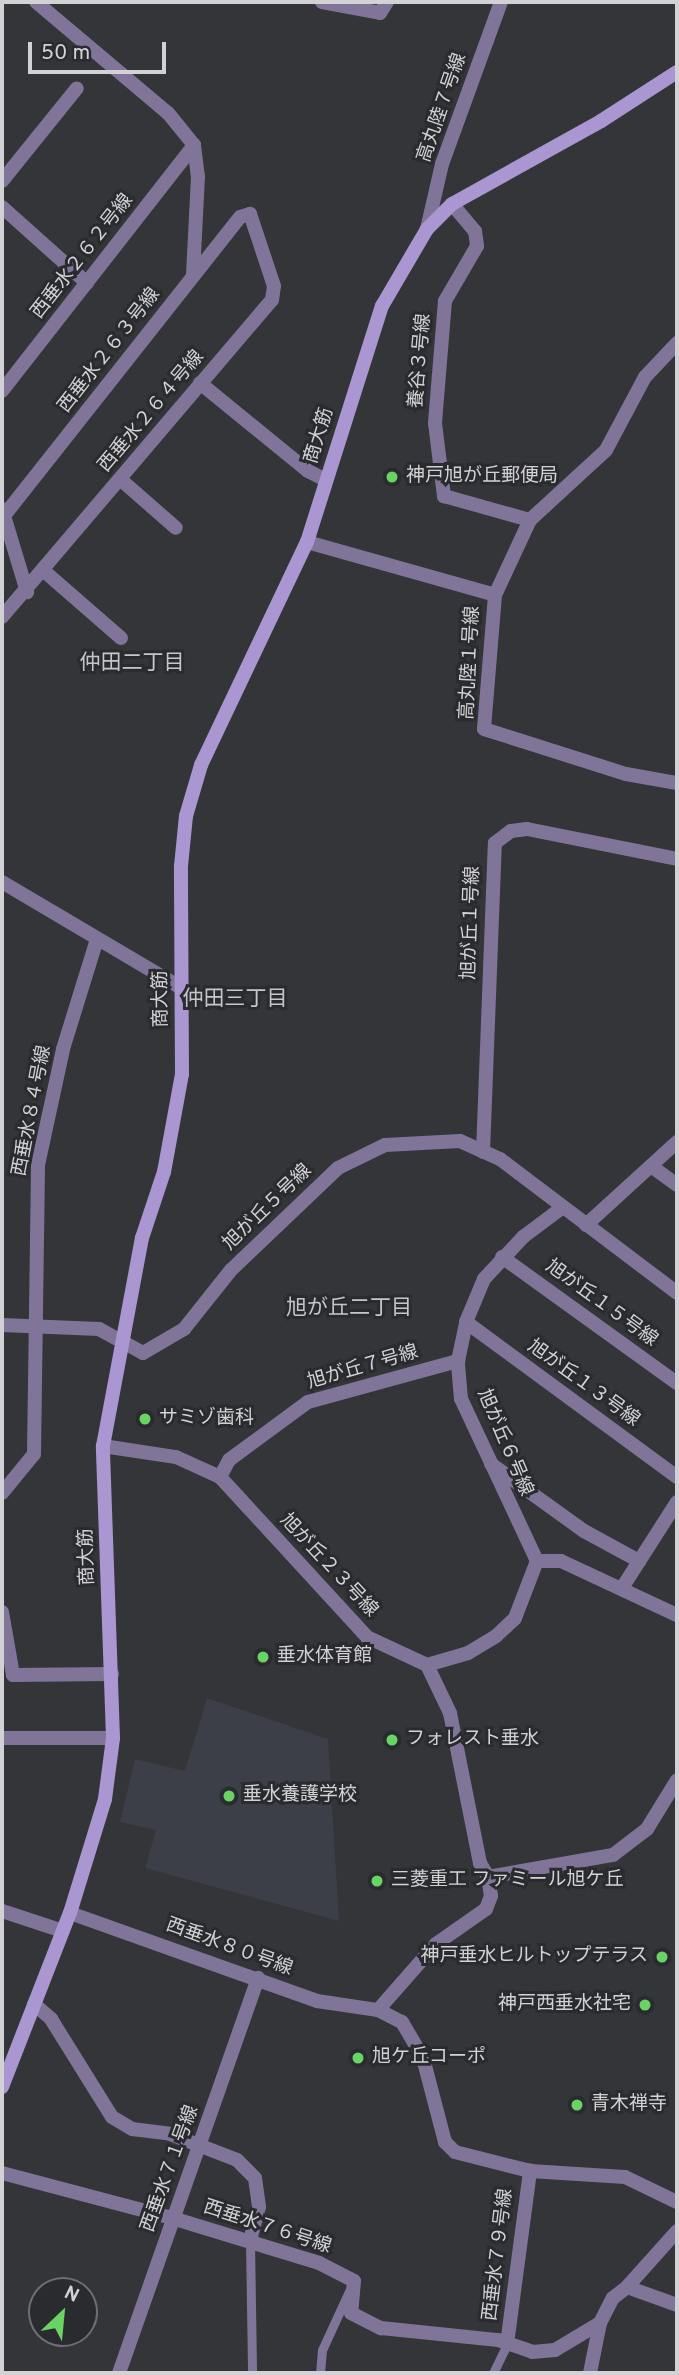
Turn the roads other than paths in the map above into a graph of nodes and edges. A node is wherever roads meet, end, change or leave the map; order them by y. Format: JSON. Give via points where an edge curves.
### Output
{"nodes":[{"id":1,"x":36,"y":2,"type":"edge"},
{"id":2,"x":322,"y":2,"type":"edge"},
{"id":3,"x":387,"y":2,"type":"edge"},
{"id":4,"x":501,"y":2,"type":"edge"},
{"id":5,"x":674,"y":78,"type":"edge"},
{"id":6,"x":77,"y":89,"type":"dead end"},
{"id":7,"x":194,"y":145,"type":"junction"},
{"id":8,"x":2,"y":181,"type":"edge"},
{"id":9,"x":452,"y":204,"type":"junction"},
{"id":10,"x":2,"y":207,"type":"edge"},
{"id":11,"x":250,"y":214,"type":"joint"},
{"id":12,"x":427,"y":229,"type":"junction"},
{"id":13,"x":193,"y":277,"type":"junction"},
{"id":14,"x":87,"y":283,"type":"junction"},
{"id":15,"x":677,"y":343,"type":"edge"},
{"id":16,"x":200,"y":383,"type":"junction"},
{"id":17,"x":2,"y":391,"type":"edge"},
{"id":18,"x":120,"y":479,"type":"junction"},
{"id":19,"x":326,"y":480,"type":"junction"},
{"id":20,"x":3,"y":512,"type":"edge"},
{"id":21,"x":530,"y":520,"type":"junction"},
{"id":22,"x":176,"y":528,"type":"dead end"},
{"id":23,"x":307,"y":542,"type":"junction"},
{"id":24,"x":44,"y":571,"type":"junction"},
{"id":25,"x":27,"y":592,"type":"junction"},
{"id":26,"x":495,"y":595,"type":"junction"},
{"id":27,"x":2,"y":617,"type":"edge"},
{"id":28,"x":121,"y":638,"type":"dead end"},
{"id":29,"x":677,"y":783,"type":"edge"},
{"id":30,"x":677,"y":859,"type":"edge"},
{"id":31,"x":2,"y":882,"type":"edge"},
{"id":32,"x":97,"y":939,"type":"junction"},
{"id":33,"x":181,"y":988,"type":"junction"},
{"id":34,"x":677,"y":1142,"type":"edge"},
{"id":35,"x":483,"y":1152,"type":"junction"},
{"id":36,"x":651,"y":1166,"type":"junction"},
{"id":37,"x":677,"y":1185,"type":"edge"},
{"id":38,"x":564,"y":1207,"type":"junction"},
{"id":39,"x":586,"y":1226,"type":"junction"},
{"id":40,"x":502,"y":1257,"type":"junction"},
{"id":41,"x":677,"y":1293,"type":"edge"},
{"id":42,"x":466,"y":1322,"type":"junction"},
{"id":43,"x":2,"y":1325,"type":"edge"},
{"id":44,"x":36,"y":1326,"type":"junction"},
{"id":45,"x":120,"y":1342,"type":"junction"},
{"id":46,"x":458,"y":1361,"type":"junction"},
{"id":47,"x":677,"y":1382,"type":"edge"},
{"id":48,"x":103,"y":1446,"type":"junction"},
{"id":49,"x":488,"y":1462,"type":"junction"},
{"id":50,"x":220,"y":1477,"type":"junction"},
{"id":51,"x":677,"y":1477,"type":"edge"},
{"id":52,"x":2,"y":1493,"type":"edge"},
{"id":53,"x":677,"y":1502,"type":"edge"},
{"id":54,"x":672,"y":1522,"type":"edge"},
{"id":55,"x":537,"y":1562,"type":"junction"},
{"id":56,"x":639,"y":1562,"type":"junction"},
{"id":57,"x":622,"y":1588,"type":"junction"},
{"id":58,"x":2,"y":1612,"type":"edge"},
{"id":59,"x":677,"y":1615,"type":"edge"},
{"id":60,"x":427,"y":1665,"type":"junction"},
{"id":61,"x":111,"y":1675,"type":"junction"},
{"id":62,"x":2,"y":1738,"type":"edge"},
{"id":63,"x":113,"y":1738,"type":"junction"},
{"id":64,"x":677,"y":1780,"type":"edge"},
{"id":65,"x":488,"y":1877,"type":"junction"},
{"id":66,"x":2,"y":1910,"type":"edge"},
{"id":67,"x":70,"y":1913,"type":"junction"},
{"id":68,"x":63,"y":1931,"type":"junction"},
{"id":69,"x":258,"y":1978,"type":"junction"},
{"id":70,"x":34,"y":2004,"type":"junction"},
{"id":71,"x":378,"y":2010,"type":"junction"},
{"id":72,"x":2,"y":2087,"type":"edge"},
{"id":73,"x":201,"y":2145,"type":"junction"},
{"id":74,"x":530,"y":2171,"type":"junction"},
{"id":75,"x":2,"y":2173,"type":"edge"},
{"id":76,"x":677,"y":2202,"type":"edge"},
{"id":77,"x":172,"y":2218,"type":"junction"},
{"id":78,"x":677,"y":2231,"type":"edge"},
{"id":79,"x":250,"y":2241,"type":"junction"},
{"id":80,"x":354,"y":2281,"type":"junction"},
{"id":81,"x":627,"y":2287,"type":"junction"},
{"id":82,"x":677,"y":2305,"type":"edge"},
{"id":83,"x":600,"y":2323,"type":"junction"},
{"id":84,"x":507,"y":2344,"type":"junction"},
{"id":85,"x":118,"y":2373,"type":"edge"},
{"id":86,"x":252,"y":2373,"type":"edge"},
{"id":87,"x":320,"y":2373,"type":"edge"},
{"id":88,"x":493,"y":2373,"type":"edge"},
{"id":89,"x":590,"y":2373,"type":"edge"}],
"edges":[{"from":1,"to":7,"type":"street","via":[[168,113]]},
{"from":2,"to":3,"type":"street","via":[[380,13]]},
{"from":4,"to":12,"type":"street","name":"高丸陸７号線","via":[[442,163]]},
{"from":5,"to":9,"type":"street","name":"商大筋"},
{"from":6,"to":8,"type":"street"},
{"from":7,"to":13,"type":"street","via":[[198,176]]},
{"from":7,"to":14,"type":"street","name":"西垂水２６２号線"},
{"from":9,"to":12,"type":"street","name":"商大筋"},
{"from":9,"to":21,"type":"street","name":"養谷３号線","via":[[475,231],[477,246],[445,301],[435,423],[444,496]]},
{"from":10,"to":14,"type":"street"},
{"from":11,"to":13,"type":"street","name":"西垂水２６３号線","via":[[240,217]]},
{"from":11,"to":16,"type":"street","name":"西垂水２６４号線","via":[[274,286],[272,300]]},
{"from":12,"to":19,"type":"street","name":"商大筋","via":[[382,306]]},
{"from":13,"to":20,"type":"street","name":"西垂水２６３号線"},
{"from":14,"to":17,"type":"street","name":"西垂水２６２号線"},
{"from":15,"to":21,"type":"street","via":[[645,377],[606,450]]},
{"from":16,"to":18,"type":"street","name":"西垂水２６４号線"},
{"from":16,"to":19,"type":"street","via":[[308,471]]},
{"from":18,"to":22,"type":"street"},
{"from":18,"to":24,"type":"street","name":"西垂水２６４号線"},
{"from":19,"to":23,"type":"street","name":"商大筋"},
{"from":20,"to":25,"type":"street"},
{"from":21,"to":26,"type":"street"},
{"from":23,"to":26,"type":"street","name":"高丸陸１号線"},
{"from":23,"to":33,"type":"street","name":"商大筋","via":[[201,765],[186,816],[181,866]]},
{"from":24,"to":25,"type":"street","name":"西垂水２６４号線"},
{"from":24,"to":28,"type":"street"},
{"from":25,"to":27,"type":"street","name":"西垂水２６４号線"},
{"from":26,"to":29,"type":"street","name":"高丸陸１号線","via":[[484,729],[626,774]]},
{"from":30,"to":35,"type":"street","name":"旭が丘１号線","via":[[527,829],[511,831],[495,842]]},
{"from":31,"to":32,"type":"street"},
{"from":32,"to":33,"type":"street"},
{"from":32,"to":44,"type":"street","name":"西垂水８４号線","via":[[63,1048],[38,1165]]},
{"from":33,"to":45,"type":"street","name":"商大筋","via":[[182,1074],[164,1172],[142,1238]]},
{"from":34,"to":36,"type":"street"},
{"from":35,"to":38,"type":"street","name":"旭が丘５号線"},
{"from":35,"to":45,"type":"street","name":"旭が丘５号線","via":[[460,1141],[385,1145],[338,1168],[232,1270],[184,1329],[143,1353]]},
{"from":36,"to":37,"type":"street"},
{"from":36,"to":39,"type":"street"},
{"from":38,"to":39,"type":"street","name":"旭が丘５号線"},
{"from":38,"to":40,"type":"street","name":"旭が丘６号線"},
{"from":39,"to":41,"type":"street","name":"旭が丘５号線"},
{"from":40,"to":42,"type":"street","name":"旭が丘６号線","via":[[484,1279]]},
{"from":40,"to":47,"type":"street","name":"旭が丘１５号線"},
{"from":42,"to":46,"type":"street","name":"旭が丘６号線"},
{"from":42,"to":51,"type":"street","name":"旭が丘１３号線"},
{"from":43,"to":44,"type":"street"},
{"from":44,"to":45,"type":"street","via":[[99,1329]]},
{"from":44,"to":52,"type":"street","name":"西垂水８４号線","via":[[34,1454]]},
{"from":45,"to":48,"type":"street","name":"商大筋"},
{"from":46,"to":49,"type":"street","name":"旭が丘６号線","via":[[461,1399]]},
{"from":46,"to":50,"type":"street","name":"旭が丘７号線","via":[[308,1402],[229,1460]]},
{"from":48,"to":50,"type":"street","via":[[176,1457]]},
{"from":48,"to":61,"type":"street","name":"商大筋"},
{"from":49,"to":55,"type":"street","name":"旭が丘６号線"},
{"from":49,"to":56,"type":"street","via":[[584,1531]]},
{"from":50,"to":60,"type":"street","name":"旭が丘２３号線","via":[[367,1637]]},
{"from":53,"to":54,"type":"street"},
{"from":54,"to":56,"type":"street"},
{"from":55,"to":57,"type":"street","via":[[561,1561]]},
{"from":55,"to":60,"type":"street","via":[[515,1618],[496,1636],[468,1653]]},
{"from":56,"to":57,"type":"street"},
{"from":57,"to":59,"type":"street"},
{"from":58,"to":61,"type":"street","via":[[13,1675]]},
{"from":60,"to":65,"type":"street","via":[[450,1713],[480,1863]]},
{"from":61,"to":63,"type":"street","name":"商大筋"},
{"from":62,"to":63,"type":"street"},
{"from":63,"to":67,"type":"street","name":"商大筋","via":[[105,1799]]},
{"from":64,"to":65,"type":"street","via":[[647,1829],[613,1855]]},
{"from":65,"to":71,"type":"street","via":[[486,1909],[436,1944]]},
{"from":66,"to":68,"type":"street"},
{"from":67,"to":68,"type":"street","name":"商大筋"},
{"from":67,"to":69,"type":"street","name":"西垂水８０号線"},
{"from":68,"to":70,"type":"street","name":"商大筋"},
{"from":69,"to":71,"type":"street","name":"西垂水８０号線","via":[[317,2001]]},
{"from":69,"to":73,"type":"street","name":"西垂水７１号線"},
{"from":70,"to":72,"type":"street","name":"商大筋"},
{"from":70,"to":73,"type":"street","via":[[51,2019],[112,2117],[132,2129],[170,2134]]},
{"from":71,"to":74,"type":"street","via":[[402,2022],[423,2058],[445,2142],[455,2152]]},
{"from":73,"to":77,"type":"street","name":"西垂水７１号線"},
{"from":73,"to":79,"type":"street","via":[[237,2160],[255,2178],[259,2207]]},
{"from":74,"to":76,"type":"street","via":[[625,2177]]},
{"from":74,"to":84,"type":"street","name":"西垂水７９号線"},
{"from":75,"to":77,"type":"street","name":"西垂水７６号線"},
{"from":77,"to":79,"type":"street","name":"西垂水７６号線"},
{"from":77,"to":85,"type":"street","name":"西垂水７１号線"},
{"from":78,"to":81,"type":"street"},
{"from":79,"to":80,"type":"street","name":"西垂水７６号線","via":[[319,2263]]},
{"from":79,"to":86,"type":"lane"},
{"from":80,"to":84,"type":"street","via":[[348,2306],[368,2324]]},
{"from":80,"to":87,"type":"lane","via":[[322,2350]]},
{"from":81,"to":82,"type":"street"},
{"from":81,"to":83,"type":"street","via":[[613,2298]]},
{"from":83,"to":84,"type":"street","via":[[555,2350],[532,2353]]},
{"from":83,"to":89,"type":"street"},
{"from":84,"to":88,"type":"lane"}]}
